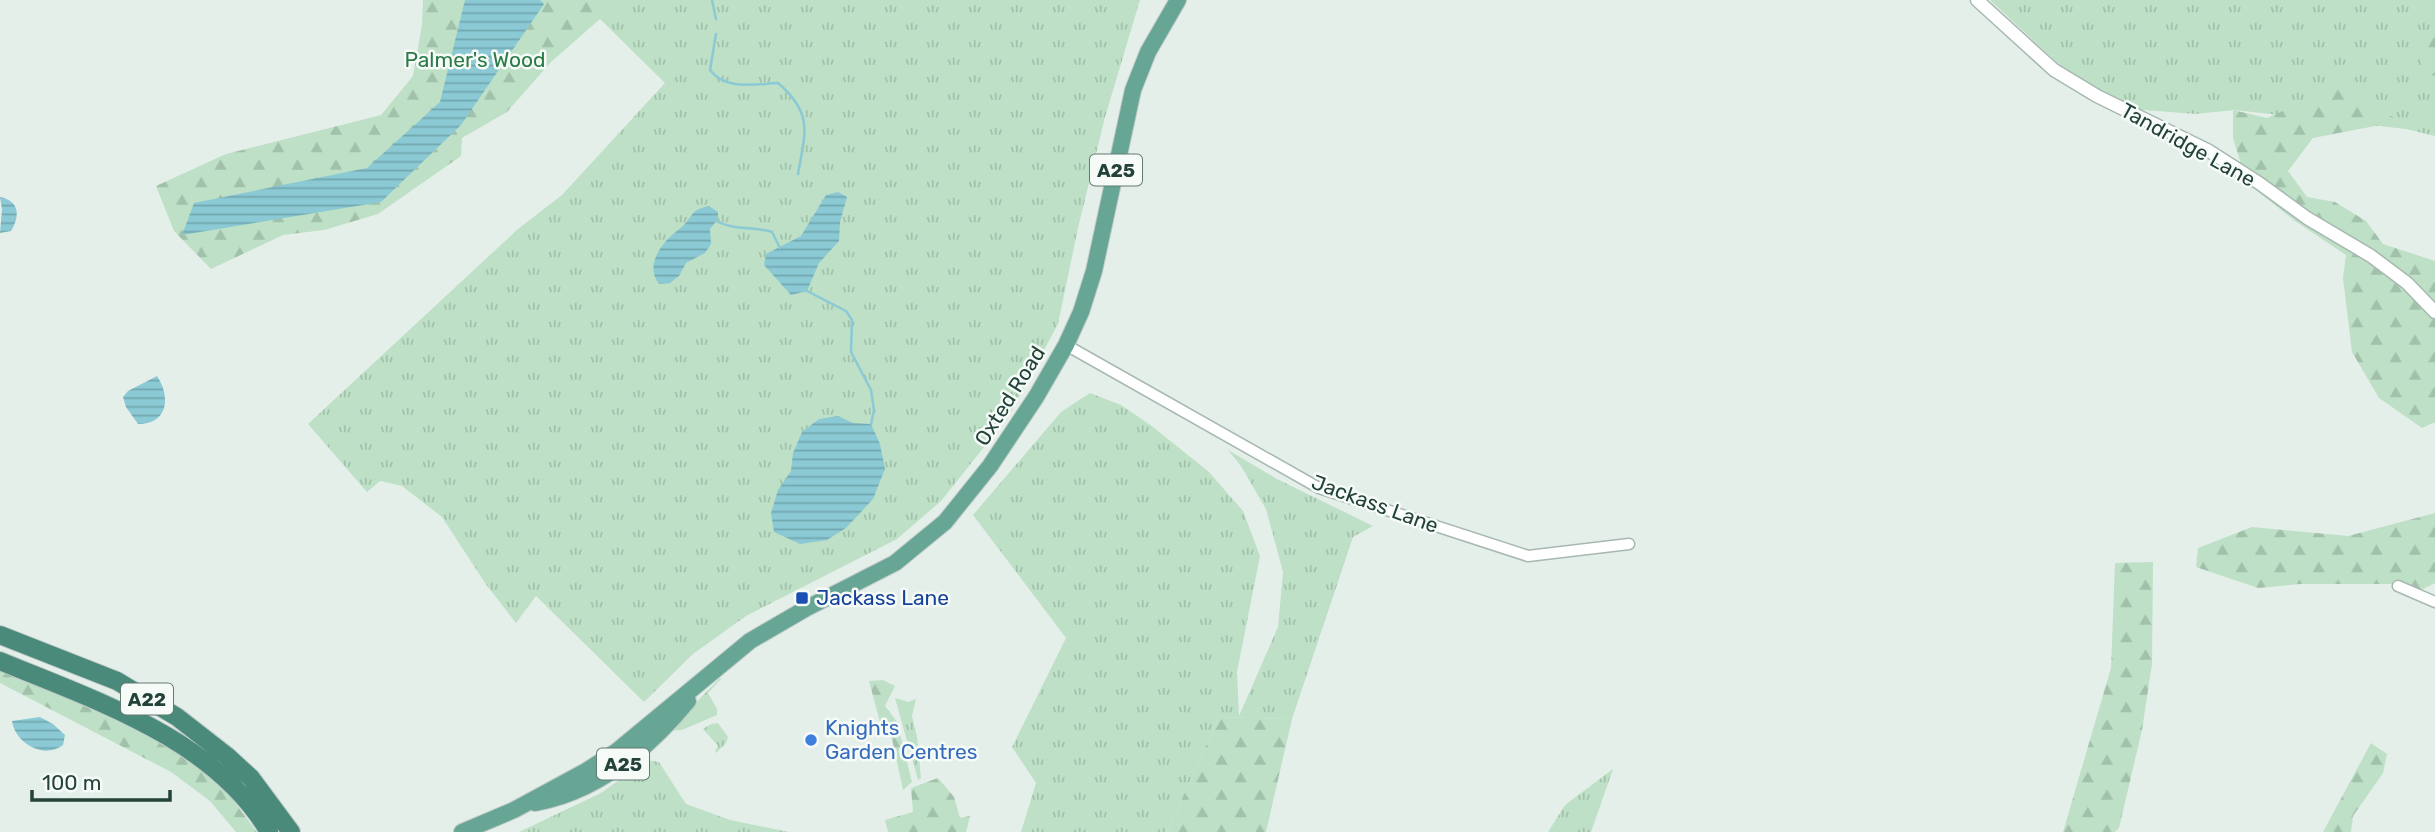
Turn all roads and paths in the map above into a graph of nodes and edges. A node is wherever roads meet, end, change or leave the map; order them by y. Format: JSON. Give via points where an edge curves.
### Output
{"nodes":[{"id":1,"x":1178,"y":0,"type":"edge"},
{"id":2,"x":1977,"y":0,"type":"edge"},
{"id":3,"x":2435,"y":312,"type":"edge"},
{"id":4,"x":1066,"y":345,"type":"junction"},
{"id":5,"x":1629,"y":544,"type":"dead end"},
{"id":6,"x":2398,"y":586,"type":"dead end"},
{"id":7,"x":2435,"y":602,"type":"edge"},
{"id":8,"x":0,"y":635,"type":"edge"},
{"id":9,"x":0,"y":661,"type":"edge"},
{"id":10,"x":269,"y":832,"type":"edge"},
{"id":11,"x":291,"y":832,"type":"edge"},
{"id":12,"x":462,"y":832,"type":"edge"}],
"edges":[{"from":1,"to":4,"type":"main road","name":"Oxted Road","number":"A25","via":[[1148,52],[1133,90],[1094,271]]},
{"from":2,"to":3,"type":"street","name":"Tandridge Lane","via":[[2054,70],[2209,151],[2371,256]]},
{"from":4,"to":5,"type":"street","name":"Jackass Lane","via":[[1319,488],[1528,556]]},
{"from":4,"to":12,"type":"main road","name":"Oxted Road","number":"A25","via":[[990,466],[928,538],[895,563],[750,641],[699,684],[661,731],[599,779]]},
{"from":6,"to":7,"type":"street"},
{"from":8,"to":11,"type":"highway","number":"A22","via":[[117,681],[177,717],[251,778]]},
{"from":9,"to":10,"type":"highway","number":"A22","via":[[107,705],[204,760],[257,810]]}]}
